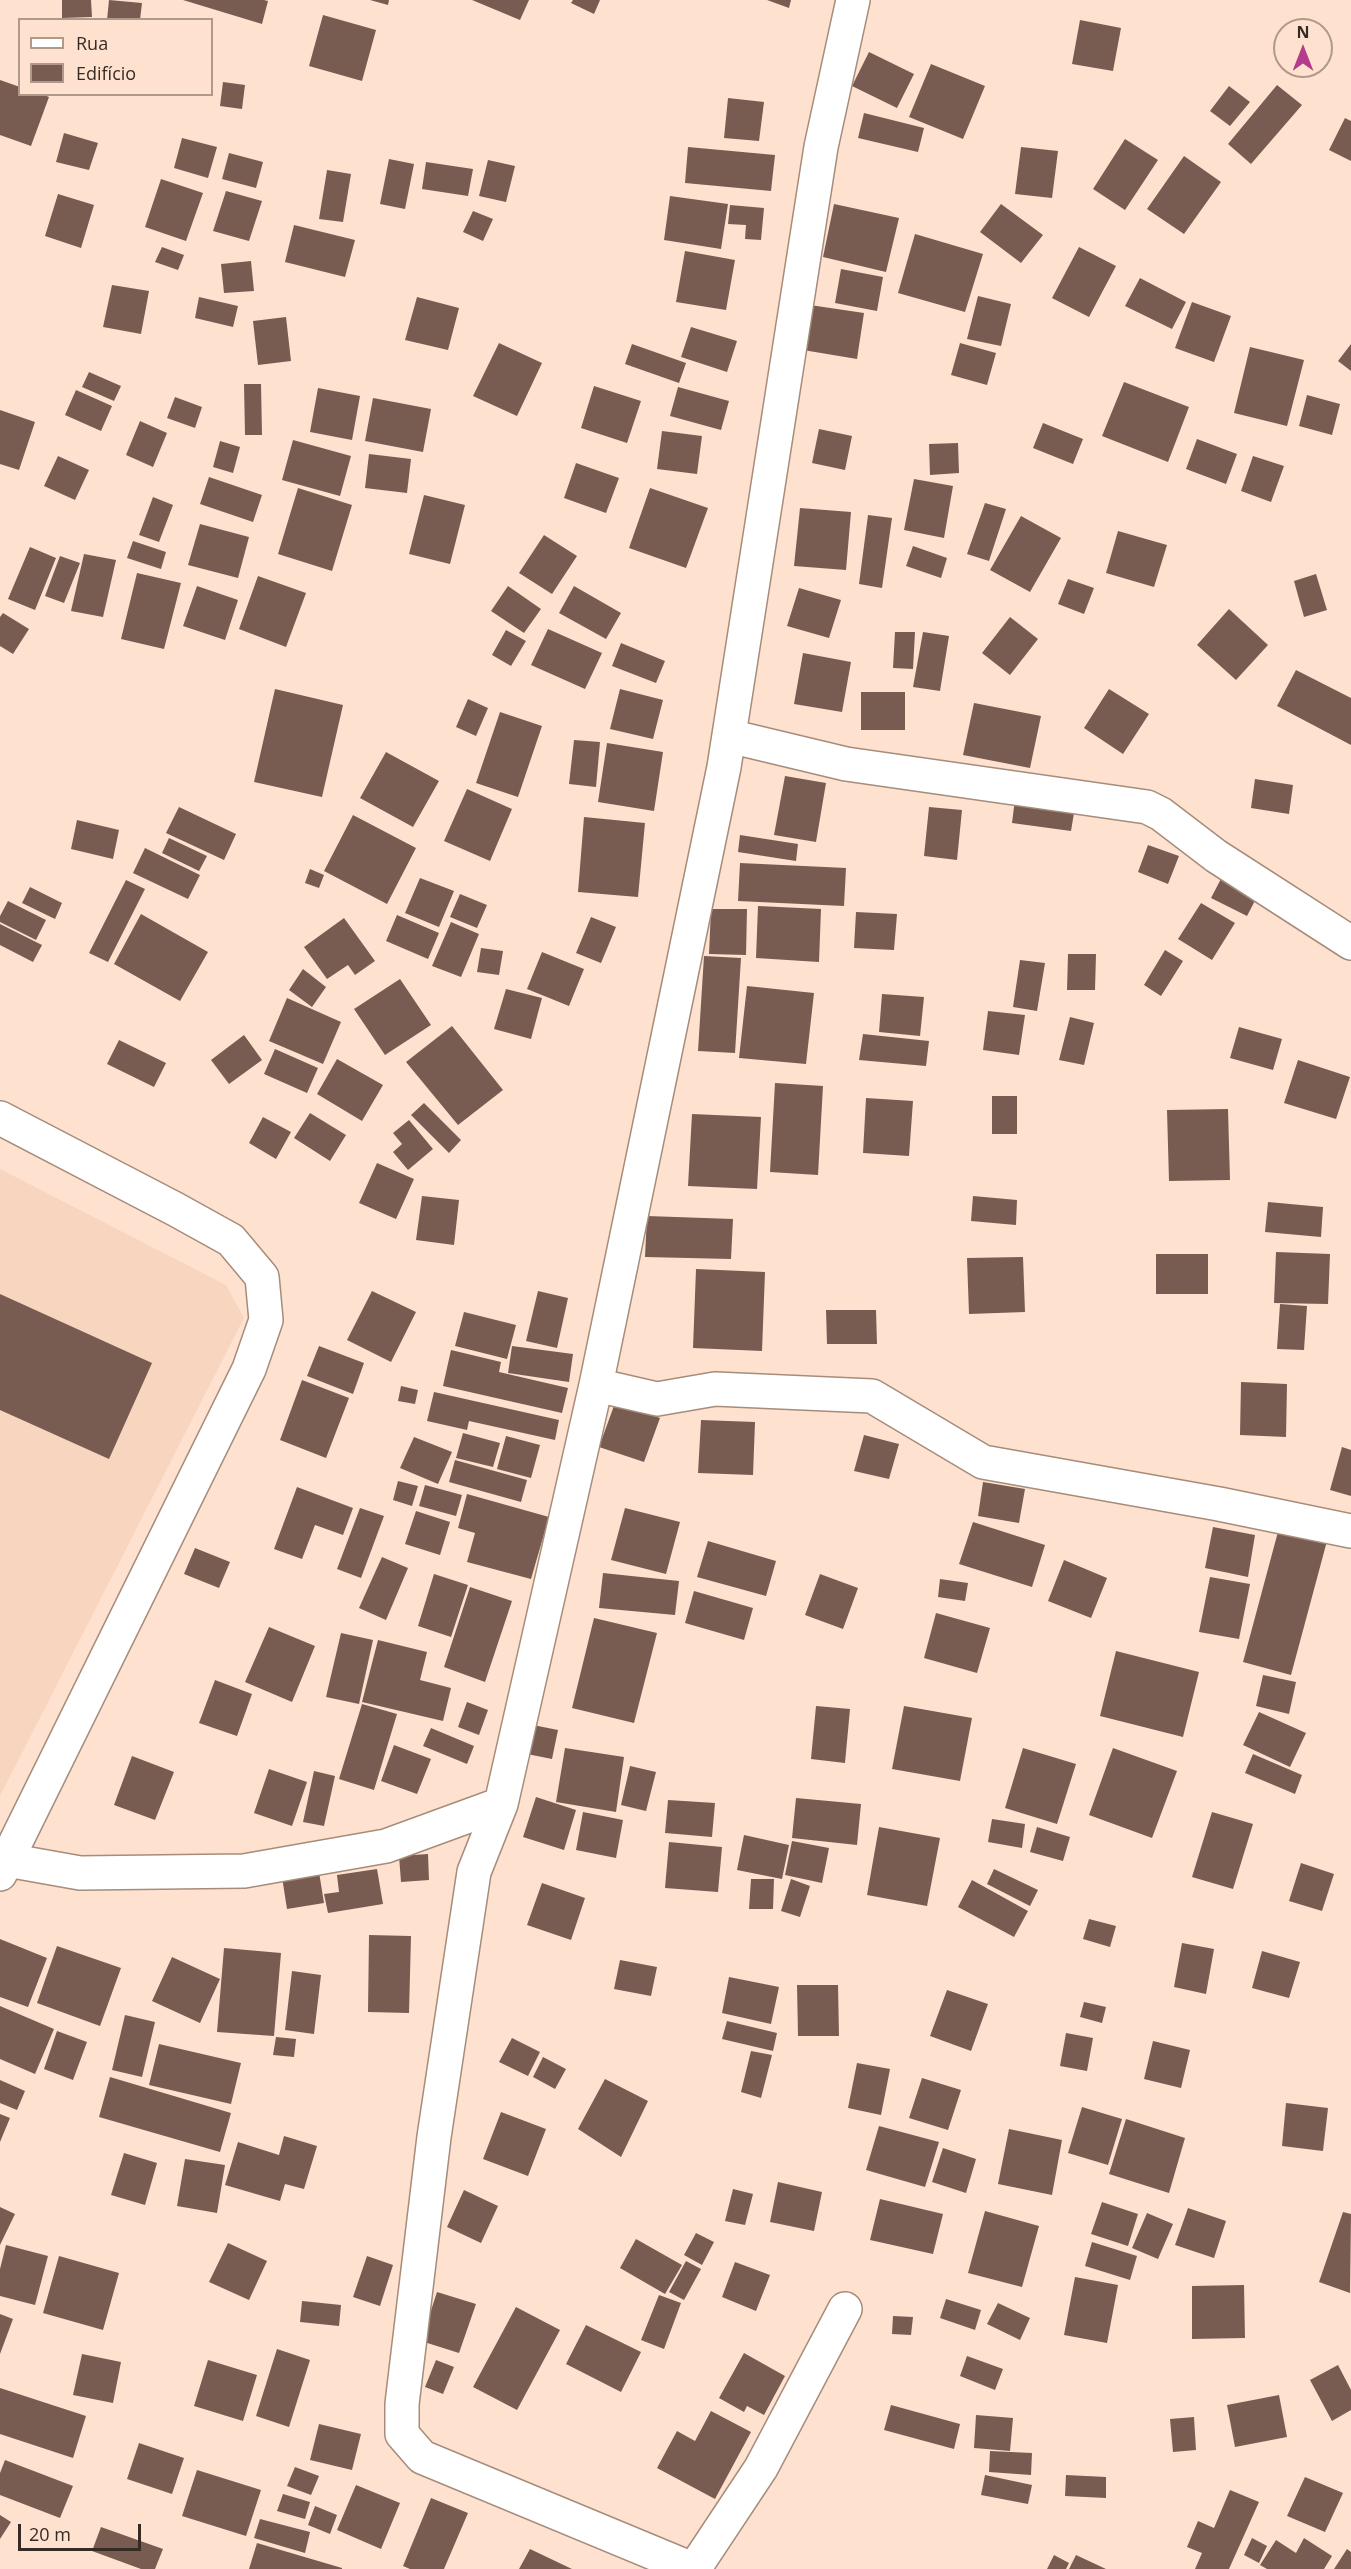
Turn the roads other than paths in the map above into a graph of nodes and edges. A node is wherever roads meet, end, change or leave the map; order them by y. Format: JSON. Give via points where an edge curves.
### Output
{"nodes":[{"id":1,"x":853,"y":0,"type":"edge"},
{"id":2,"x":729,"y":736,"type":"junction"},
{"id":3,"x":1351,"y":943,"type":"edge"},
{"id":4,"x":0,"y":1119,"type":"edge"},
{"id":5,"x":596,"y":1385,"type":"junction"},
{"id":6,"x":1351,"y":1531,"type":"edge"},
{"id":7,"x":501,"y":1804,"type":"junction"},
{"id":8,"x":3,"y":1867,"type":"edge"},
{"id":9,"x":844,"y":2309,"type":"dead end"},
{"id":10,"x":693,"y":2569,"type":"edge"}],
"edges":[{"from":1,"to":2,"type":"street","via":[[821,147]]},
{"from":2,"to":3,"type":"street","via":[[846,764],[1147,807]]},
{"from":2,"to":5,"type":"street"},
{"from":4,"to":8,"type":"street","via":[[231,1240],[262,1277],[266,1320],[249,1369]]},
{"from":5,"to":6,"type":"street","via":[[657,1399],[715,1389],[872,1396],[983,1462]]},
{"from":5,"to":7,"type":"street"},
{"from":7,"to":8,"type":"street","via":[[386,1846],[243,1871],[80,1873]]},
{"from":7,"to":10,"type":"street","via":[[474,1872],[434,2137],[402,2404],[402,2434],[422,2457]]},
{"from":9,"to":10,"type":"street","via":[[761,2468]]}]}
